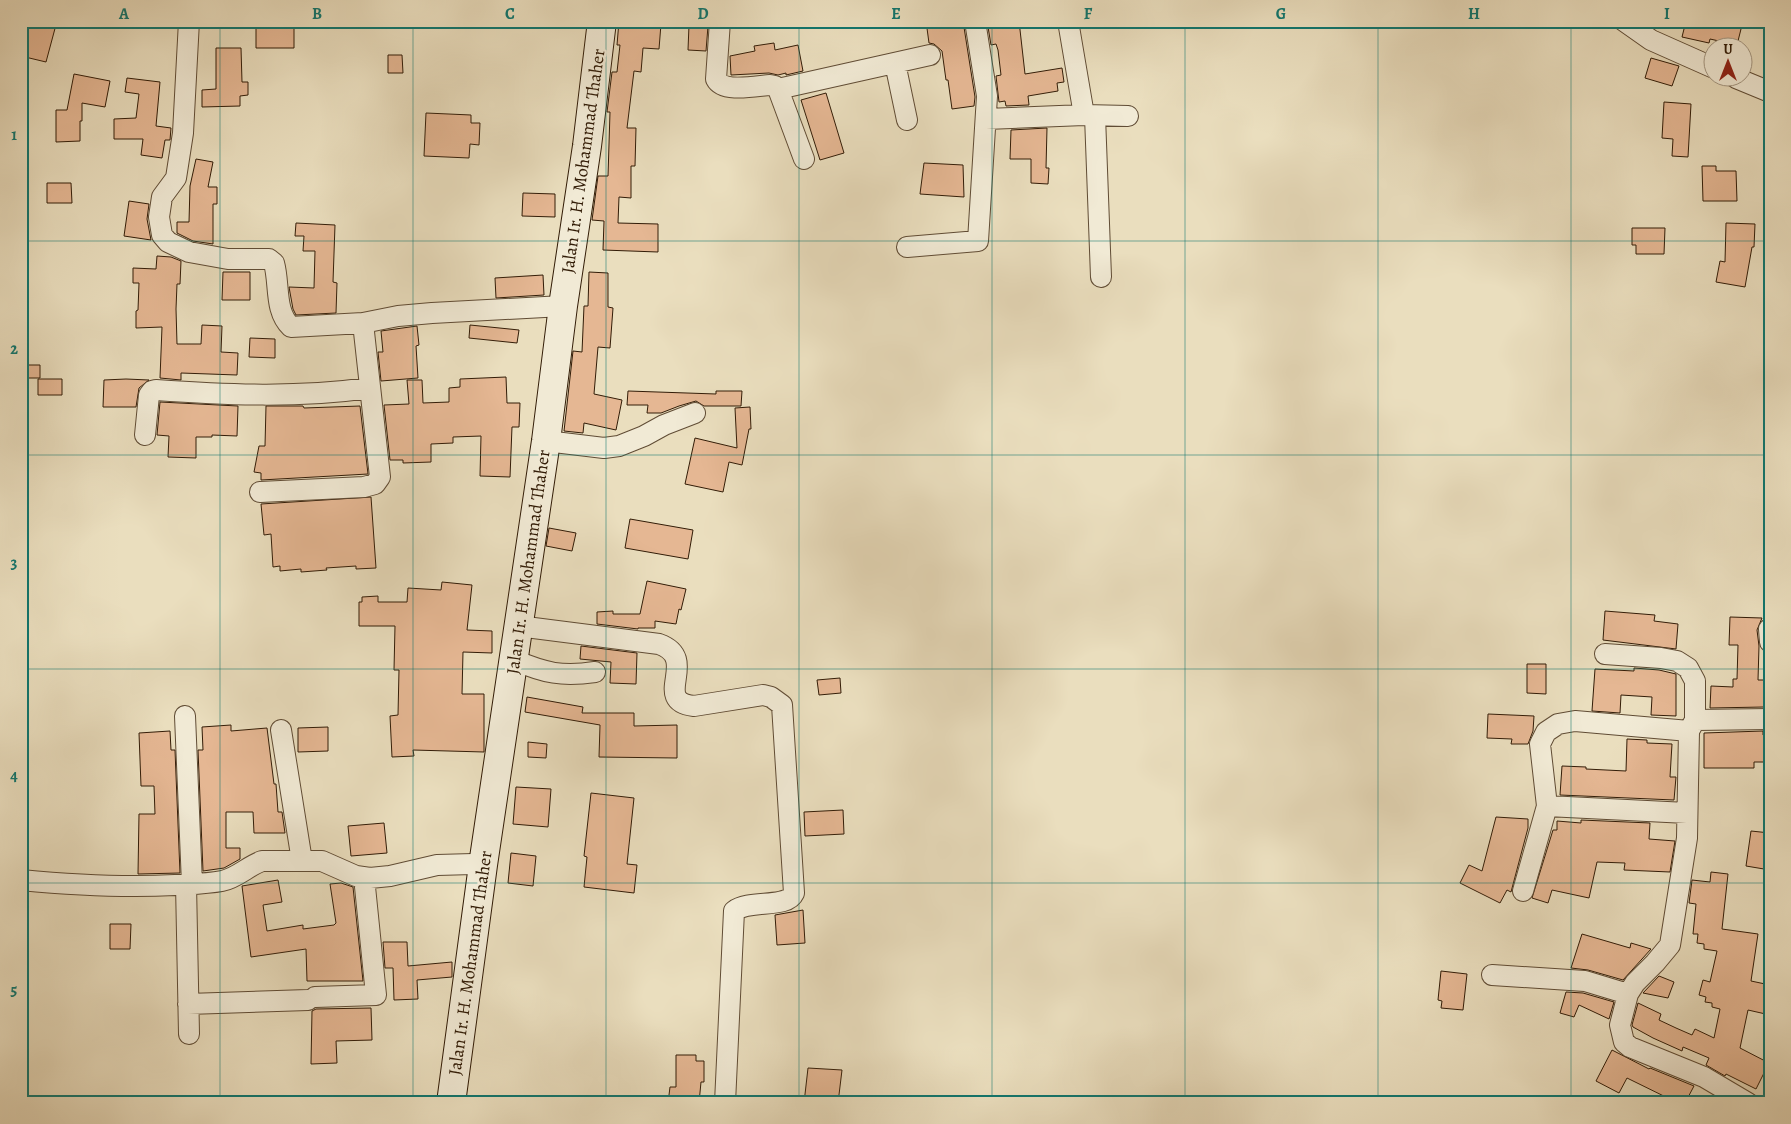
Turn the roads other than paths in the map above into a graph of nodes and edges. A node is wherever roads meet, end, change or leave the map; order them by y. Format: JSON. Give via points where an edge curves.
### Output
{"nodes":[{"id":1,"x":189,"y":21,"type":"edge"},
{"id":2,"x":602,"y":21,"type":"edge"},
{"id":3,"x":720,"y":21,"type":"edge"},
{"id":4,"x":976,"y":21,"type":"edge"},
{"id":5,"x":1068,"y":21,"type":"edge"},
{"id":6,"x":1624,"y":21,"type":"edge"},
{"id":7,"x":930,"y":55,"type":"dead end"},
{"id":8,"x":895,"y":63,"type":"junction"},
{"id":9,"x":1704,"y":64,"type":"edge"},
{"id":10,"x":1754,"y":85,"type":"edge"},
{"id":11,"x":778,"y":89,"type":"junction"},
{"id":12,"x":1770,"y":92,"type":"edge"},
{"id":13,"x":1090,"y":116,"type":"junction"},
{"id":14,"x":1128,"y":116,"type":"dead end"},
{"id":15,"x":907,"y":120,"type":"dead end"},
{"id":16,"x":986,"y":120,"type":"junction"},
{"id":17,"x":804,"y":159,"type":"dead end"},
{"id":18,"x":907,"y":247,"type":"dead end"},
{"id":19,"x":1101,"y":277,"type":"dead end"},
{"id":20,"x":563,"y":306,"type":"junction"},
{"id":21,"x":363,"y":323,"type":"junction"},
{"id":22,"x":369,"y":388,"type":"junction"},
{"id":23,"x":695,"y":413,"type":"dead end"},
{"id":24,"x":146,"y":435,"type":"dead end"},
{"id":25,"x":546,"y":441,"type":"junction"},
{"id":26,"x":260,"y":492,"type":"dead end"},
{"id":27,"x":518,"y":626,"type":"junction"},
{"id":28,"x":1770,"y":630,"type":"edge"},
{"id":29,"x":1770,"y":642,"type":"edge"},
{"id":30,"x":1605,"y":654,"type":"dead end"},
{"id":31,"x":514,"y":660,"type":"junction"},
{"id":32,"x":596,"y":672,"type":"dead end"},
{"id":33,"x":185,"y":716,"type":"dead end"},
{"id":34,"x":1770,"y":719,"type":"edge"},
{"id":35,"x":1692,"y":725,"type":"junction"},
{"id":36,"x":281,"y":730,"type":"dead end"},
{"id":37,"x":1547,"y":806,"type":"junction"},
{"id":38,"x":1687,"y":813,"type":"junction"},
{"id":39,"x":302,"y":861,"type":"junction"},
{"id":40,"x":483,"y":865,"type":"junction"},
{"id":41,"x":364,"y":877,"type":"junction"},
{"id":42,"x":21,"y":880,"type":"edge"},
{"id":43,"x":189,"y":884,"type":"junction"},
{"id":44,"x":1523,"y":891,"type":"dead end"},
{"id":45,"x":1492,"y":975,"type":"dead end"},
{"id":46,"x":1628,"y":994,"type":"junction"},
{"id":47,"x":188,"y":1004,"type":"junction"},
{"id":48,"x":189,"y":1034,"type":"dead end"},
{"id":49,"x":451,"y":1103,"type":"edge"},
{"id":50,"x":725,"y":1103,"type":"edge"},
{"id":51,"x":1748,"y":1103,"type":"edge"}],
"edges":[{"from":1,"to":21,"type":"street","via":[[183,133],[176,178],[162,197],[159,216],[162,235],[168,242],[189,252],[228,259],[268,259],[274,263],[280,308],[285,322],[291,327]]},
{"from":2,"to":20,"type":"main road","name":"Jalan Ir. H. Mohammad Thaher"},
{"from":3,"to":11,"type":"street","via":[[718,83],[727,88],[770,85]]},
{"from":4,"to":16,"type":"street","via":[[987,96]]},
{"from":5,"to":13,"type":"street"},
{"from":6,"to":9,"type":"street","via":[[1650,40]]},
{"from":7,"to":8,"type":"street"},
{"from":8,"to":11,"type":"street"},
{"from":8,"to":15,"type":"street"},
{"from":10,"to":12,"type":"street"},
{"from":11,"to":17,"type":"street"},
{"from":13,"to":14,"type":"street"},
{"from":13,"to":16,"type":"street"},
{"from":13,"to":19,"type":"street"},
{"from":16,"to":18,"type":"street","via":[[978,241]]},
{"from":20,"to":21,"type":"street","via":[[432,313]]},
{"from":20,"to":25,"type":"main road","name":"Jalan Ir. H. Mohammad Thaher"},
{"from":21,"to":22,"type":"street"},
{"from":22,"to":24,"type":"street","via":[[220,395],[156,390],[149,395]]},
{"from":22,"to":26,"type":"street","via":[[379,460],[380,477],[375,484]]},
{"from":23,"to":25,"type":"street","via":[[619,446],[604,448]]},
{"from":25,"to":27,"type":"main road","name":"Jalan Ir. H. Mohammad Thaher"},
{"from":27,"to":31,"type":"main road","name":"Jalan Ir. H. Mohammad Thaher"},
{"from":27,"to":50,"type":"street","via":[[659,644],[668,648],[677,661],[675,694],[677,700],[685,705],[762,695],[782,705],[794,893],[787,901],[750,904],[734,911]]},
{"from":28,"to":29,"type":"street"},
{"from":30,"to":35,"type":"street","via":[[1661,658],[1677,661],[1688,668],[1695,681]]},
{"from":31,"to":32,"type":"street","via":[[540,671],[558,674]]},
{"from":31,"to":40,"type":"main road","name":"Jalan Ir. H. Mohammad Thaher"},
{"from":33,"to":43,"type":"street"},
{"from":34,"to":35,"type":"street"},
{"from":35,"to":37,"type":"street","via":[[1575,721],[1558,724],[1546,732],[1540,744]]},
{"from":35,"to":38,"type":"street"},
{"from":36,"to":39,"type":"street"},
{"from":37,"to":38,"type":"street"},
{"from":37,"to":44,"type":"street"},
{"from":38,"to":46,"type":"street","via":[[1685,860],[1670,944]]},
{"from":39,"to":41,"type":"street","via":[[322,861]]},
{"from":39,"to":43,"type":"street","via":[[262,861],[230,879]]},
{"from":40,"to":41,"type":"street","via":[[437,865],[390,876]]},
{"from":40,"to":49,"type":"main road","name":"Jalan Ir. H. Mohammad Thaher"},
{"from":41,"to":47,"type":"street","via":[[376,995]]},
{"from":42,"to":43,"type":"street","via":[[87,886]]},
{"from":43,"to":47,"type":"street"},
{"from":45,"to":46,"type":"street","via":[[1585,981]]},
{"from":46,"to":51,"type":"street","via":[[1620,1025],[1624,1042],[1704,1077]]},
{"from":47,"to":48,"type":"street"}]}
